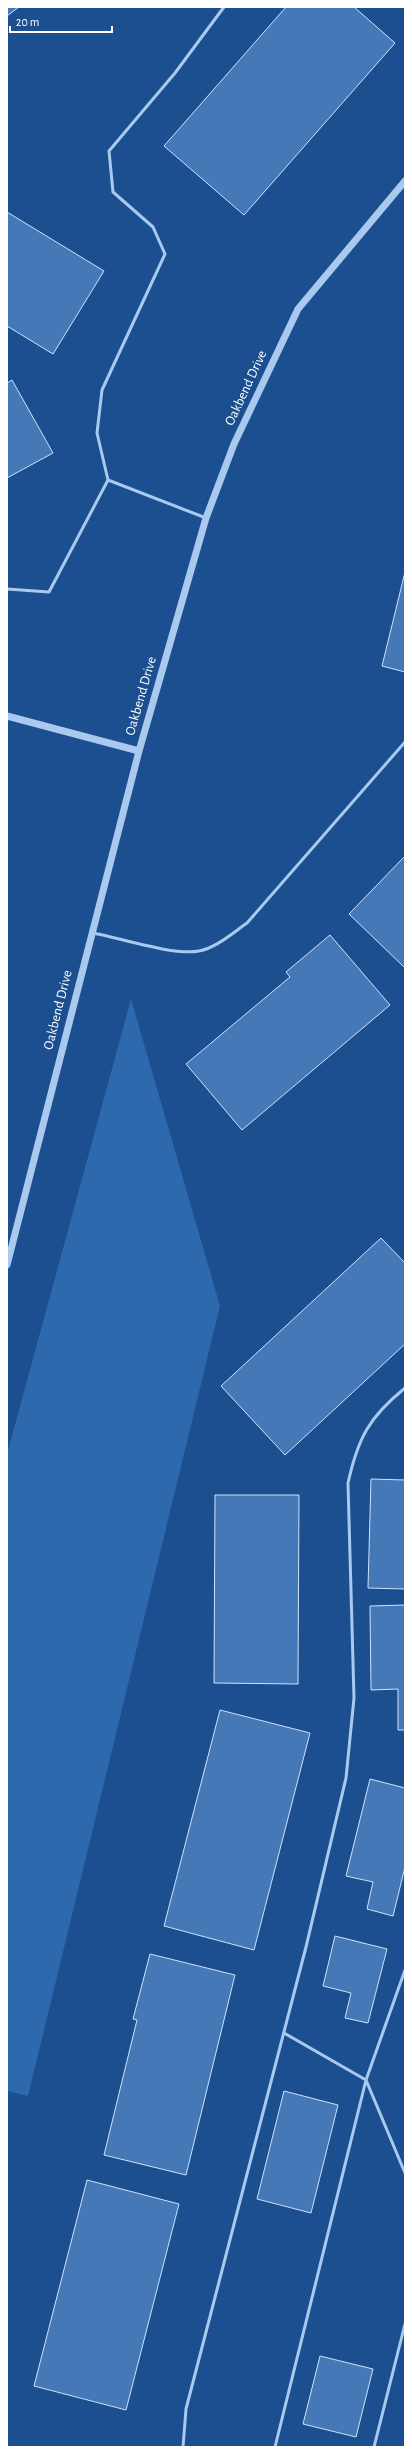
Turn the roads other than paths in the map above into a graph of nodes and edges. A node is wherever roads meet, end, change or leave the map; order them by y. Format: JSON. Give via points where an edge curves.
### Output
{"nodes":[{"id":1,"x":224,"y":7,"type":"edge"},
{"id":2,"x":405,"y":182,"type":"edge"},
{"id":3,"x":108,"y":480,"type":"junction"},
{"id":4,"x":206,"y":518,"type":"junction"},
{"id":5,"x":7,"y":589,"type":"edge"},
{"id":6,"x":7,"y":716,"type":"edge"},
{"id":7,"x":405,"y":742,"type":"edge"},
{"id":8,"x":138,"y":751,"type":"junction"},
{"id":9,"x":91,"y":932,"type":"junction"},
{"id":10,"x":7,"y":1265,"type":"edge"},
{"id":11,"x":405,"y":1388,"type":"edge"},
{"id":12,"x":405,"y":1970,"type":"edge"},
{"id":13,"x":284,"y":2033,"type":"junction"},
{"id":14,"x":366,"y":2080,"type":"junction"},
{"id":15,"x":405,"y":2173,"type":"edge"},
{"id":16,"x":405,"y":2324,"type":"edge"},
{"id":17,"x":183,"y":2447,"type":"edge"},
{"id":18,"x":276,"y":2447,"type":"edge"},
{"id":19,"x":374,"y":2447,"type":"edge"}],
"edges":[{"from":1,"to":3,"type":"lane","via":[[175,73],[109,151],[113,192],[153,227],[165,254],[102,390],[97,433]]},
{"from":2,"to":4,"type":"street","name":"Oakbend Drive","via":[[298,309],[234,444]]},
{"from":3,"to":4,"type":"lane"},
{"from":3,"to":5,"type":"lane","via":[[49,592]]},
{"from":4,"to":8,"type":"street","name":"Oakbend Drive"},
{"from":6,"to":8,"type":"street"},
{"from":7,"to":9,"type":"lane","via":[[247,923],[225,938],[200,951],[181,952]]},
{"from":8,"to":9,"type":"street","name":"Oakbend Drive"},
{"from":9,"to":10,"type":"street","name":"Oakbend Drive"},
{"from":11,"to":13,"type":"lane","via":[[370,1422],[355,1451],[348,1483],[354,1698],[346,1778]]},
{"from":12,"to":14,"type":"lane"},
{"from":13,"to":14,"type":"lane"},
{"from":13,"to":17,"type":"lane","via":[[186,2409]]},
{"from":14,"to":15,"type":"lane"},
{"from":14,"to":18,"type":"lane"},
{"from":16,"to":19,"type":"lane"}]}
